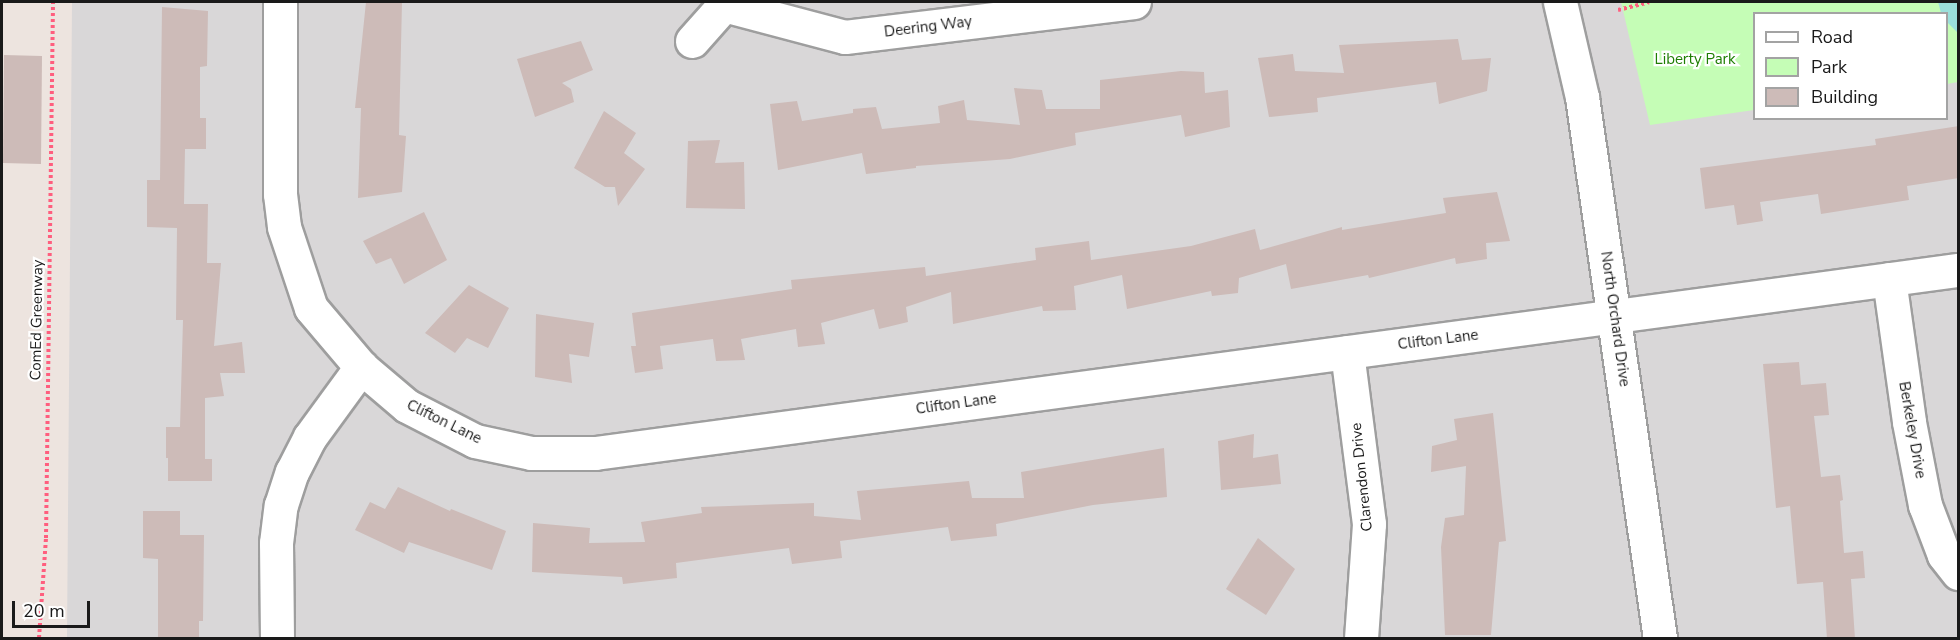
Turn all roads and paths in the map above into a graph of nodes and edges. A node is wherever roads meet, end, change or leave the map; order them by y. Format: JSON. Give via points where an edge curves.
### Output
{"nodes":[{"id":1,"x":53,"y":2,"type":"edge"},
{"id":2,"x":280,"y":2,"type":"edge"},
{"id":3,"x":1134,"y":2,"type":"edge"},
{"id":4,"x":1560,"y":2,"type":"edge"},
{"id":5,"x":1649,"y":2,"type":"edge"},
{"id":6,"x":724,"y":3,"type":"edge"},
{"id":7,"x":1070,"y":6,"type":"edge"},
{"id":8,"x":1618,"y":10,"type":"dead end"},
{"id":9,"x":692,"y":41,"type":"dead end"},
{"id":10,"x":1959,"y":270,"type":"edge"},
{"id":11,"x":1889,"y":279,"type":"junction"},
{"id":12,"x":1614,"y":317,"type":"junction"},
{"id":13,"x":1347,"y":352,"type":"junction"},
{"id":14,"x":361,"y":368,"type":"junction"},
{"id":15,"x":1959,"y":573,"type":"edge"},
{"id":16,"x":39,"y":639,"type":"edge"},
{"id":17,"x":277,"y":639,"type":"edge"},
{"id":18,"x":1360,"y":639,"type":"edge"},
{"id":19,"x":1660,"y":639,"type":"edge"}],
"edges":[{"from":1,"to":16,"type":"path","name":"ComEd Greenway","via":[[46,538]]},
{"from":2,"to":14,"type":"street","name":"Clifton Lane","via":[[280,195],[284,227],[311,308]]},
{"from":3,"to":7,"type":"street","name":"Deering Way"},
{"from":4,"to":12,"type":"street","name":"North Orchard Drive","via":[[1582,97]]},
{"from":5,"to":8,"type":"path"},
{"from":6,"to":7,"type":"street","name":"Deering Way","via":[[845,37]]},
{"from":6,"to":9,"type":"street"},
{"from":10,"to":11,"type":"street","name":"Clifton Lane"},
{"from":11,"to":12,"type":"street","name":"Clifton Lane"},
{"from":11,"to":15,"type":"street","name":"Berkeley Drive","via":[[1925,505],[1944,555]]},
{"from":12,"to":13,"type":"street","name":"Clifton Lane"},
{"from":12,"to":19,"type":"street","name":"North Orchard Drive"},
{"from":13,"to":14,"type":"street","name":"Clifton Lane","via":[[561,455],[475,441],[407,406]]},
{"from":13,"to":18,"type":"street","name":"Clarendon Drive","via":[[1370,524]]},
{"from":14,"to":17,"type":"street","via":[[310,437],[281,505],[276,543]]}]}
